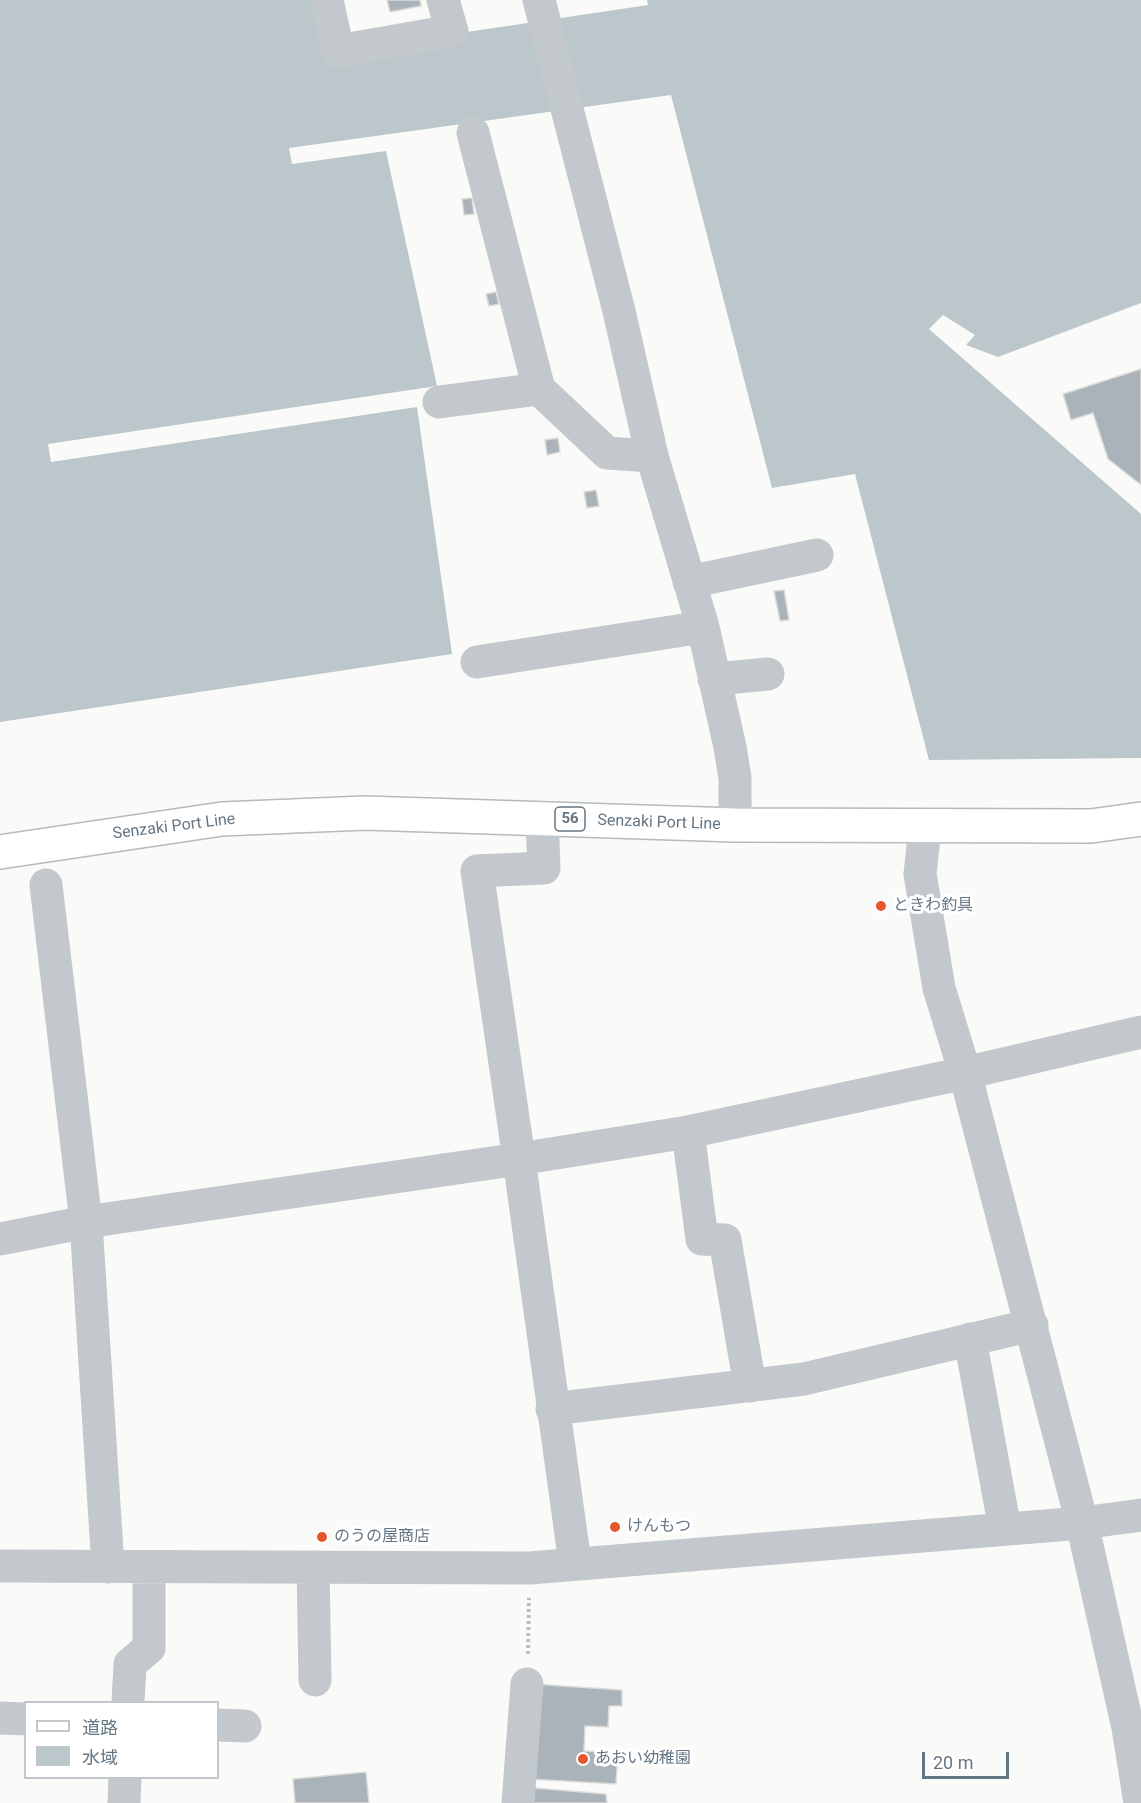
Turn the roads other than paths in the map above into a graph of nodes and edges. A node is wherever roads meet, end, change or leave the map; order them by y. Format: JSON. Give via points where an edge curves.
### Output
{"nodes":[{"id":1,"x":327,"y":0,"type":"edge"},
{"id":2,"x":443,"y":0,"type":"edge"},
{"id":3,"x":540,"y":0,"type":"edge"},
{"id":4,"x":473,"y":133,"type":"dead end"},
{"id":5,"x":538,"y":389,"type":"junction"},
{"id":6,"x":439,"y":402,"type":"dead end"},
{"id":7,"x":652,"y":456,"type":"junction"},
{"id":8,"x":817,"y":555,"type":"dead end"},
{"id":9,"x":689,"y":582,"type":"junction"},
{"id":10,"x":702,"y":627,"type":"junction"},
{"id":11,"x":477,"y":662,"type":"dead end"},
{"id":12,"x":768,"y":674,"type":"dead end"},
{"id":13,"x":714,"y":679,"type":"junction"},
{"id":14,"x":542,"y":818,"type":"junction"},
{"id":15,"x":1141,"y":819,"type":"edge"},
{"id":16,"x":735,"y":825,"type":"junction"},
{"id":17,"x":925,"y":827,"type":"junction"},
{"id":18,"x":0,"y":852,"type":"edge"},
{"id":19,"x":46,"y":885,"type":"dead end"},
{"id":20,"x":1141,"y":1032,"type":"edge"},
{"id":21,"x":965,"y":1073,"type":"junction"},
{"id":22,"x":688,"y":1132,"type":"junction"},
{"id":23,"x":519,"y":1159,"type":"junction"},
{"id":24,"x":87,"y":1222,"type":"junction"},
{"id":25,"x":0,"y":1239,"type":"edge"},
{"id":26,"x":1032,"y":1325,"type":"junction"},
{"id":27,"x":970,"y":1339,"type":"junction"},
{"id":28,"x":750,"y":1386,"type":"junction"},
{"id":29,"x":552,"y":1409,"type":"junction"},
{"id":30,"x":1141,"y":1515,"type":"edge"},
{"id":31,"x":1082,"y":1523,"type":"junction"},
{"id":32,"x":1005,"y":1529,"type":"junction"},
{"id":33,"x":574,"y":1563,"type":"junction"},
{"id":34,"x":0,"y":1566,"type":"edge"},
{"id":35,"x":108,"y":1567,"type":"junction"},
{"id":36,"x":149,"y":1567,"type":"junction"},
{"id":37,"x":313,"y":1568,"type":"junction"},
{"id":38,"x":315,"y":1680,"type":"dead end"},
{"id":39,"x":527,"y":1684,"type":"road end"},
{"id":40,"x":128,"y":1701,"type":"edge"},
{"id":41,"x":0,"y":1718,"type":"edge"},
{"id":42,"x":24,"y":1719,"type":"edge"},
{"id":43,"x":125,"y":1779,"type":"edge"},
{"id":44,"x":124,"y":1803,"type":"edge"},
{"id":45,"x":518,"y":1803,"type":"edge"},
{"id":46,"x":1140,"y":1803,"type":"edge"}],
"edges":[{"from":1,"to":2,"type":"street","via":[[338,51],[452,31]]},
{"from":3,"to":7,"type":"street"},
{"from":4,"to":5,"type":"street"},
{"from":5,"to":6,"type":"street"},
{"from":5,"to":7,"type":"street","via":[[607,453]]},
{"from":7,"to":9,"type":"street"},
{"from":8,"to":9,"type":"street"},
{"from":9,"to":10,"type":"street"},
{"from":10,"to":11,"type":"street"},
{"from":10,"to":13,"type":"street"},
{"from":12,"to":13,"type":"street"},
{"from":13,"to":16,"type":"street","via":[[735,778]]},
{"from":14,"to":16,"type":"main road","name":"Senzaki Port Line","number":"56"},
{"from":14,"to":18,"type":"main road","name":"Senzaki Port Line","number":"56","via":[[364,813],[222,819]]},
{"from":14,"to":23,"type":"street","via":[[544,868],[477,872]]},
{"from":15,"to":17,"type":"main road","name":"Senzaki Port Line","number":"56","via":[[1091,826]]},
{"from":16,"to":17,"type":"main road","name":"Senzaki Port Line","number":"56"},
{"from":17,"to":21,"type":"street","via":[[920,874],[939,987]]},
{"from":19,"to":24,"type":"street"},
{"from":20,"to":21,"type":"street"},
{"from":21,"to":22,"type":"street"},
{"from":21,"to":26,"type":"street"},
{"from":22,"to":23,"type":"street"},
{"from":22,"to":28,"type":"street","via":[[702,1239],[725,1240]]},
{"from":23,"to":24,"type":"street"},
{"from":23,"to":29,"type":"street"},
{"from":24,"to":25,"type":"street"},
{"from":24,"to":35,"type":"street"},
{"from":26,"to":27,"type":"street"},
{"from":26,"to":31,"type":"street"},
{"from":27,"to":28,"type":"street","via":[[804,1379]]},
{"from":27,"to":32,"type":"street"},
{"from":28,"to":29,"type":"street"},
{"from":29,"to":33,"type":"street"},
{"from":30,"to":31,"type":"street"},
{"from":31,"to":32,"type":"street"},
{"from":31,"to":46,"type":"street","via":[[1128,1728]]},
{"from":32,"to":33,"type":"street"},
{"from":33,"to":37,"type":"street","via":[[530,1568]]},
{"from":34,"to":35,"type":"street"},
{"from":35,"to":36,"type":"street"},
{"from":36,"to":37,"type":"street"},
{"from":36,"to":40,"type":"street","via":[[149,1648],[130,1664]]},
{"from":37,"to":38,"type":"street"},
{"from":39,"to":45,"type":"street"},
{"from":41,"to":42,"type":"street"},
{"from":43,"to":44,"type":"street"}]}
